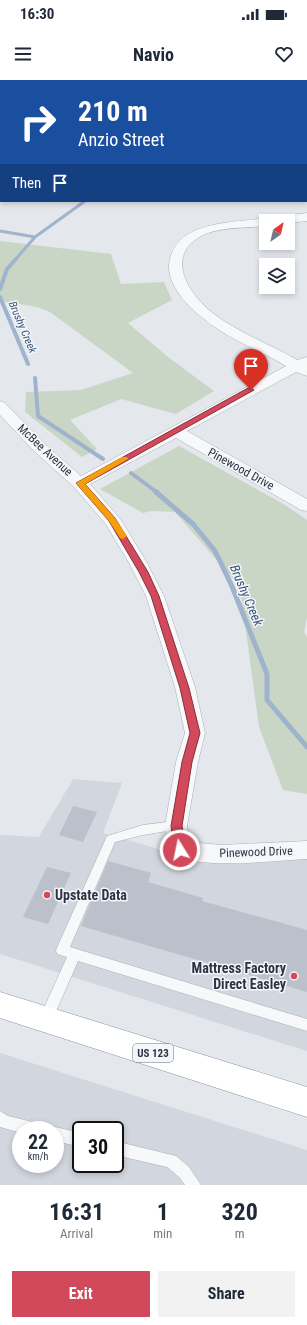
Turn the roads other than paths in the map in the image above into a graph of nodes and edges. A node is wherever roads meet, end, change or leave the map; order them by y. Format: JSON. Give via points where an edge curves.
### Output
{"nodes":[{"id":1,"x":307,"y":217,"type":"edge"},
{"id":2,"x":295,"y":218,"type":"edge"},
{"id":3,"x":259,"y":223,"type":"edge"},
{"id":4,"x":304,"y":366,"type":"edge"},
{"id":5,"x":0,"y":406,"type":"edge"},
{"id":6,"x":175,"y":431,"type":"junction"},
{"id":7,"x":80,"y":483,"type":"junction"},
{"id":8,"x":307,"y":506,"type":"edge"},
{"id":9,"x":176,"y":826,"type":"junction"},
{"id":10,"x":180,"y":850,"type":"joint"},
{"id":11,"x":307,"y":850,"type":"edge"},
{"id":12,"x":76,"y":954,"type":"junction"},
{"id":13,"x":0,"y":1006,"type":"edge"},
{"id":14,"x":46,"y":1019,"type":"junction"},
{"id":15,"x":307,"y":1025,"type":"edge"},
{"id":16,"x":307,"y":1102,"type":"edge"},
{"id":17,"x":0,"y":1118,"type":"edge"},
{"id":18,"x":12,"y":1124,"type":"edge"},
{"id":19,"x":124,"y":1150,"type":"edge"},
{"id":20,"x":194,"y":1185,"type":"edge"}],
"edges":[{"from":1,"to":2,"type":"street"},
{"from":3,"to":4,"type":"street","via":[[221,227],[198,234],[182,246],[174,261],[176,277],[199,310],[221,325]]},
{"from":4,"to":6,"type":"street"},
{"from":5,"to":7,"type":"street","name":"McBee Avenue","via":[[40,448]]},
{"from":6,"to":7,"type":"street"},
{"from":6,"to":8,"type":"street","name":"Pinewood Drive"},
{"from":7,"to":9,"type":"street","name":"McBee Avenue","via":[[112,520],[141,568],[155,596],[185,688],[195,733],[187,762]]},
{"from":9,"to":10,"type":"street","name":"McBee Avenue"},
{"from":9,"to":12,"type":"lane","via":[[129,832],[111,839],[62,950]]},
{"from":10,"to":11,"type":"street","name":"Pinewood Drive","via":[[221,854]]},
{"from":12,"to":14,"type":"lane"},
{"from":12,"to":15,"type":"lane"},
{"from":13,"to":14,"type":"highway","number":"US 123"},
{"from":14,"to":16,"type":"highway","number":"US 123"},
{"from":17,"to":18,"type":"lane"},
{"from":19,"to":20,"type":"lane","via":[[171,1161]]}]}
